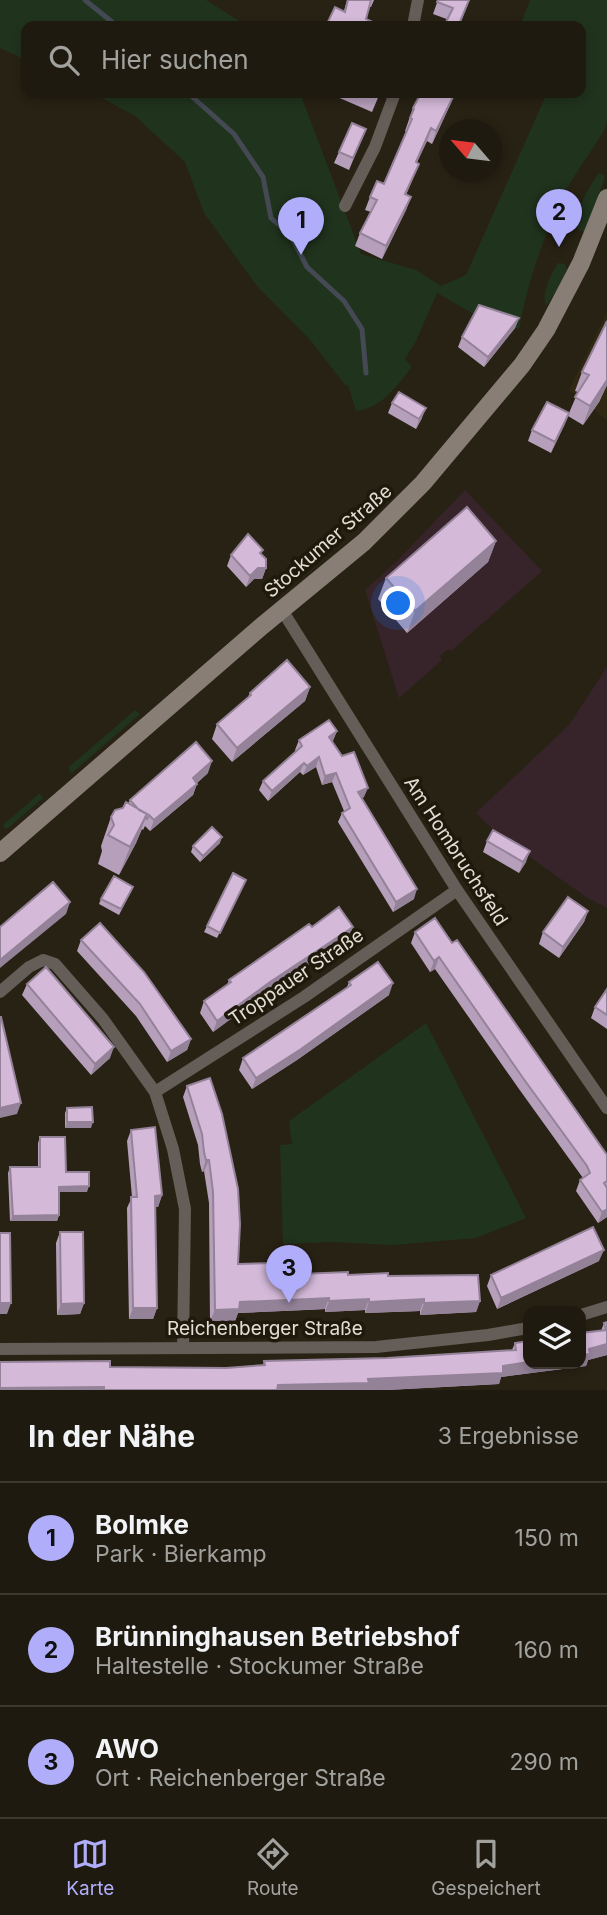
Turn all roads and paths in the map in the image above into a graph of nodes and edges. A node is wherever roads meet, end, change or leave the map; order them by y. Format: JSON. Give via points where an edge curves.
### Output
{"nodes":[{"id":1,"x":418,"y":0,"type":"edge"},
{"id":2,"x":414,"y":21,"type":"edge"},
{"id":3,"x":394,"y":98,"type":"edge"},
{"id":4,"x":607,"y":198,"type":"edge"},
{"id":5,"x":345,"y":206,"type":"dead end"},
{"id":6,"x":282,"y":610,"type":"junction"},
{"id":7,"x":0,"y":853,"type":"edge"},
{"id":8,"x":457,"y":890,"type":"junction"},
{"id":9,"x":0,"y":992,"type":"edge"},
{"id":10,"x":155,"y":1092,"type":"junction"},
{"id":11,"x":607,"y":1108,"type":"edge"},
{"id":12,"x":607,"y":1307,"type":"edge"},
{"id":13,"x":586,"y":1313,"type":"edge"},
{"id":14,"x":523,"y":1329,"type":"edge"},
{"id":15,"x":183,"y":1347,"type":"junction"},
{"id":16,"x":0,"y":1349,"type":"edge"}],
"edges":[{"from":1,"to":2,"type":"street"},
{"from":3,"to":5,"type":"street"},
{"from":4,"to":6,"type":"main road","name":"Stockumer Straße","via":[[572,283],[522,365],[380,527]]},
{"from":6,"to":7,"type":"main road","name":"Stockumer Straße"},
{"from":6,"to":8,"type":"street","name":"Am Hombruchsfeld"},
{"from":8,"to":10,"type":"street","name":"Troppauer Straße"},
{"from":8,"to":11,"type":"street","name":"Am Hombruchsfeld"},
{"from":9,"to":10,"type":"street","via":[[29,967],[43,960],[55,964],[103,1019]]},
{"from":10,"to":15,"type":"street","via":[[185,1209]]},
{"from":12,"to":13,"type":"street"},
{"from":14,"to":15,"type":"street","name":"Reichenberger Straße","via":[[376,1347]]},
{"from":15,"to":16,"type":"street","name":"Reichenberger Straße"}]}
